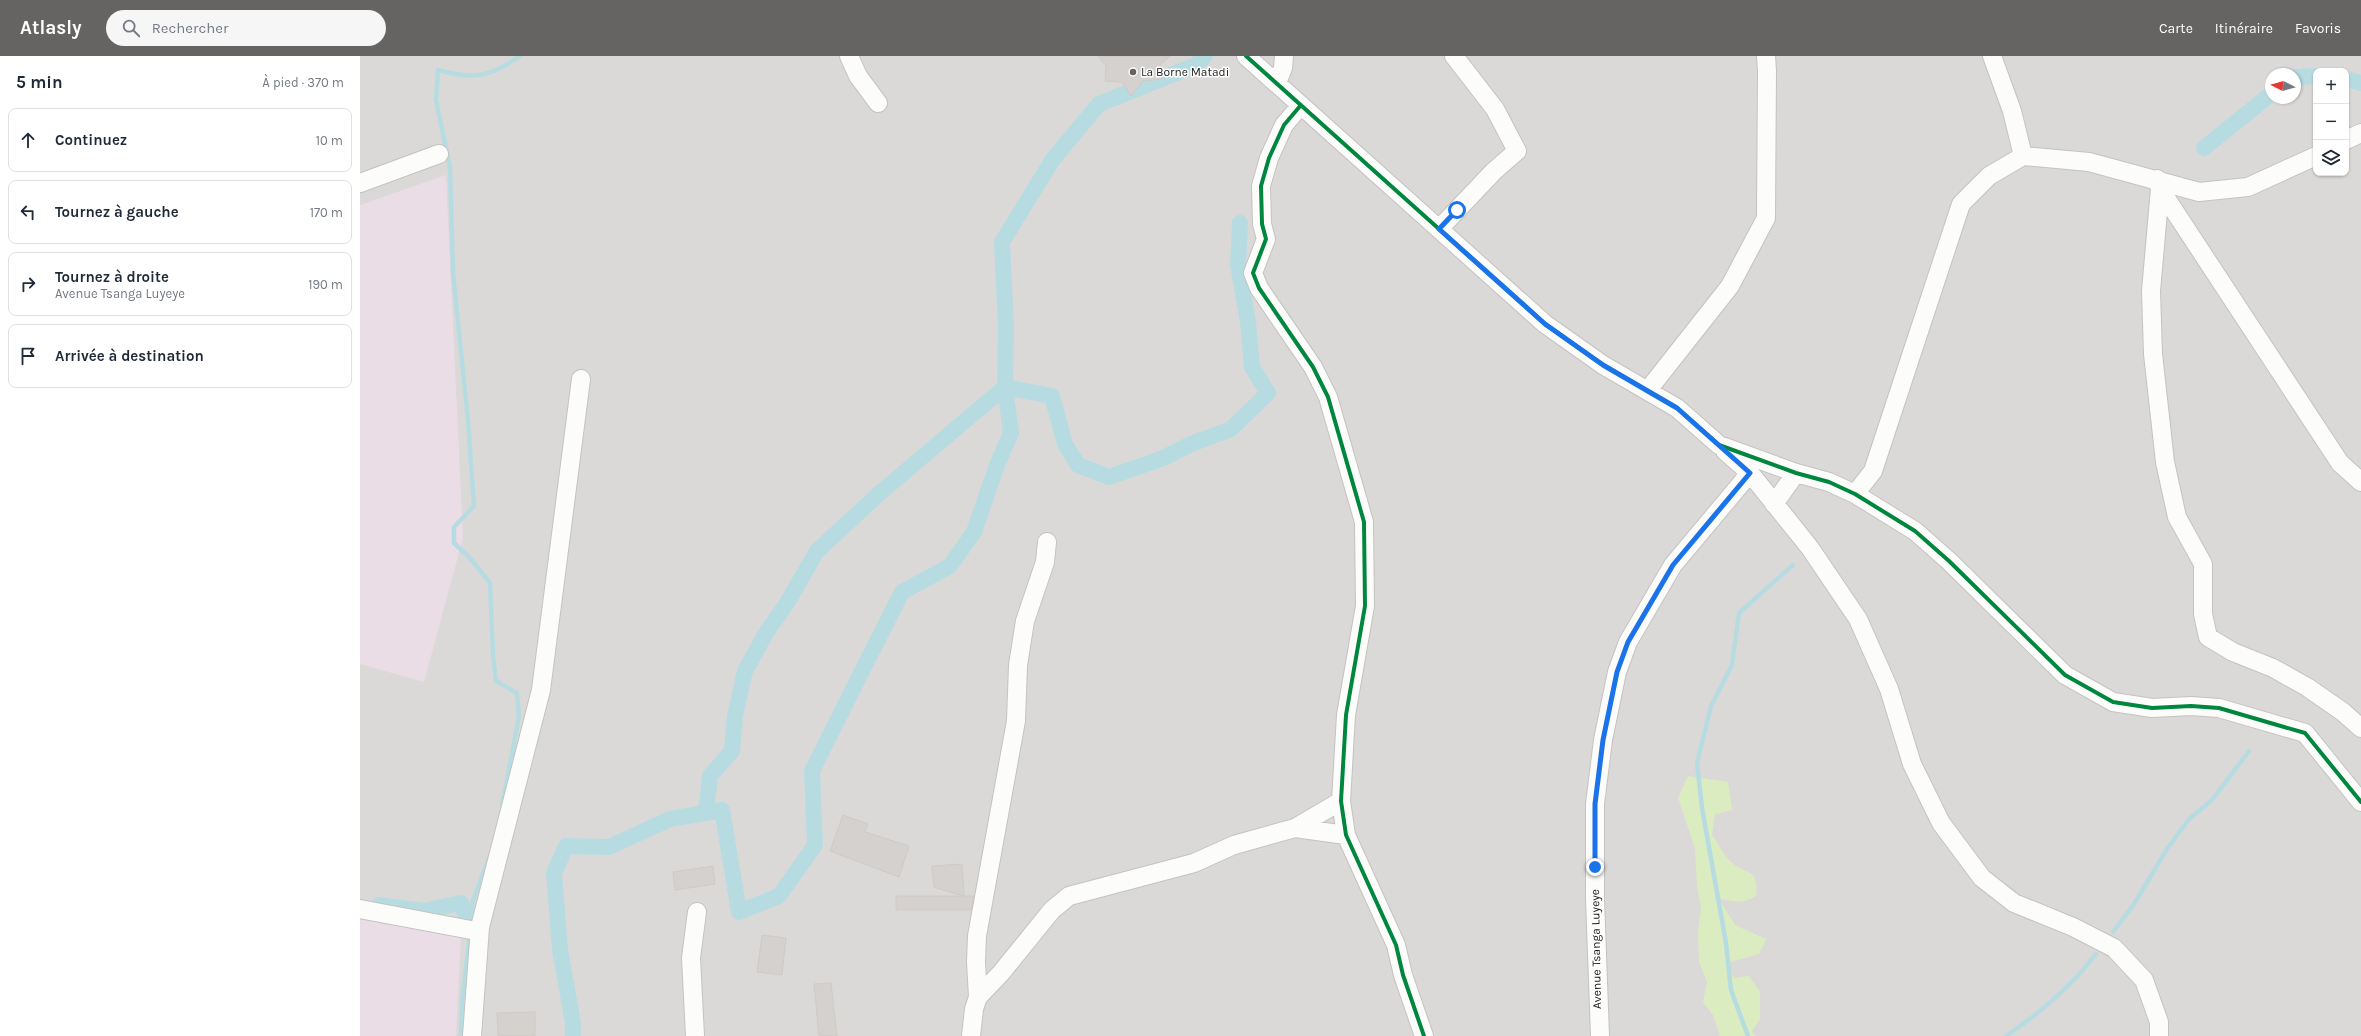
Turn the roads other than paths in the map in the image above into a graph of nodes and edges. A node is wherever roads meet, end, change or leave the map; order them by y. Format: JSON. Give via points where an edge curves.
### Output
{"nodes":[{"id":1,"x":849,"y":56,"type":"edge"},
{"id":2,"x":1246,"y":56,"type":"edge"},
{"id":3,"x":1284,"y":56,"type":"edge"},
{"id":4,"x":1454,"y":56,"type":"edge"},
{"id":5,"x":1766,"y":56,"type":"edge"},
{"id":6,"x":1992,"y":56,"type":"edge"},
{"id":7,"x":1277,"y":84,"type":"junction"},
{"id":8,"x":878,"y":103,"type":"dead end"},
{"id":9,"x":1300,"y":105,"type":"junction"},
{"id":10,"x":2361,"y":133,"type":"edge"},
{"id":11,"x":2349,"y":139,"type":"edge"},
{"id":12,"x":439,"y":154,"type":"dead end"},
{"id":13,"x":2023,"y":156,"type":"junction"},
{"id":14,"x":2313,"y":157,"type":"edge"},
{"id":15,"x":360,"y":183,"type":"edge"},
{"id":16,"x":2159,"y":184,"type":"junction"},
{"id":17,"x":1439,"y":229,"type":"junction"},
{"id":18,"x":581,"y":379,"type":"dead end"},
{"id":19,"x":1648,"y":390,"type":"junction"},
{"id":20,"x":1719,"y":445,"type":"junction"},
{"id":21,"x":1750,"y":473,"type":"junction"},
{"id":22,"x":1796,"y":473,"type":"junction"},
{"id":23,"x":2361,"y":482,"type":"edge"},
{"id":24,"x":1855,"y":494,"type":"junction"},
{"id":25,"x":1774,"y":504,"type":"junction"},
{"id":26,"x":1047,"y":542,"type":"dead end"},
{"id":27,"x":2361,"y":728,"type":"edge"},
{"id":28,"x":1341,"y":801,"type":"junction"},
{"id":29,"x":2361,"y":802,"type":"edge"},
{"id":30,"x":1295,"y":828,"type":"junction"},
{"id":31,"x":1346,"y":835,"type":"junction"},
{"id":32,"x":360,"y":910,"type":"edge"},
{"id":33,"x":697,"y":912,"type":"dead end"},
{"id":34,"x":480,"y":927,"type":"junction"},
{"id":35,"x":978,"y":997,"type":"junction"},
{"id":36,"x":472,"y":1036,"type":"edge"},
{"id":37,"x":695,"y":1036,"type":"edge"},
{"id":38,"x":971,"y":1036,"type":"edge"},
{"id":39,"x":1424,"y":1036,"type":"edge"},
{"id":40,"x":1600,"y":1036,"type":"edge"},
{"id":41,"x":2159,"y":1036,"type":"edge"}],
"edges":[{"from":1,"to":8,"type":"street","via":[[858,76]]},
{"from":2,"to":7,"type":"street"},
{"from":3,"to":7,"type":"street"},
{"from":4,"to":17,"type":"street","via":[[1495,109],[1517,151],[1494,171]]},
{"from":5,"to":19,"type":"street","via":[[1766,218],[1730,286]]},
{"from":6,"to":13,"type":"street","via":[[2012,111]]},
{"from":7,"to":9,"type":"street"},
{"from":9,"to":17,"type":"street"},
{"from":9,"to":28,"type":"street","via":[[1284,125],[1260,186],[1262,224],[1266,239],[1253,273],[1259,288],[1313,367],[1328,397],[1364,522],[1365,606],[1346,715]]},
{"from":10,"to":11,"type":"street"},
{"from":12,"to":15,"type":"street"},
{"from":13,"to":16,"type":"street","via":[[2089,162]]},
{"from":13,"to":24,"type":"street","via":[[1989,176],[1961,204],[1873,471]]},
{"from":14,"to":16,"type":"street","via":[[2248,187],[2199,192]]},
{"from":16,"to":23,"type":"street","via":[[2340,463]]},
{"from":16,"to":27,"type":"street","via":[[2151,291],[2154,361],[2165,462],[2173,507],[2203,564],[2203,614],[2208,637],[2233,652],[2273,668],[2307,687]]},
{"from":17,"to":19,"type":"street","via":[[1545,324],[1603,365]]},
{"from":18,"to":34,"type":"street","via":[[541,690]]},
{"from":19,"to":20,"type":"street","via":[[1677,408]]},
{"from":20,"to":21,"type":"street"},
{"from":20,"to":22,"type":"street"},
{"from":21,"to":25,"type":"street"},
{"from":21,"to":40,"type":"street","name":"Avenue Tsanga Luyeye","via":[[1673,565],[1628,642],[1617,672],[1603,740],[1595,804],[1596,974]]},
{"from":22,"to":24,"type":"street","via":[[1829,482]]},
{"from":22,"to":25,"type":"street"},
{"from":24,"to":29,"type":"street","via":[[1921,536],[2065,675],[2086,688],[2113,702],[2152,708],[2219,708],[2305,733]]},
{"from":25,"to":41,"type":"street","via":[[1810,548],[1858,619],[1889,689],[1912,764],[1941,823],[1982,878],[2014,903],[2074,926],[2114,948],[2144,980],[2160,1022]]},
{"from":26,"to":35,"type":"street","via":[[1045,562],[1025,621],[1018,665],[1016,721],[978,936]]},
{"from":28,"to":30,"type":"street"},
{"from":28,"to":31,"type":"street"},
{"from":30,"to":31,"type":"street"},
{"from":30,"to":35,"type":"street","via":[[1234,845],[1194,862],[1069,896],[1052,910]]},
{"from":31,"to":39,"type":"street","via":[[1396,945],[1403,975]]},
{"from":32,"to":34,"type":"street","via":[[471,930]]},
{"from":33,"to":37,"type":"street","via":[[691,958]]},
{"from":34,"to":36,"type":"street"},
{"from":35,"to":38,"type":"street"}]}
